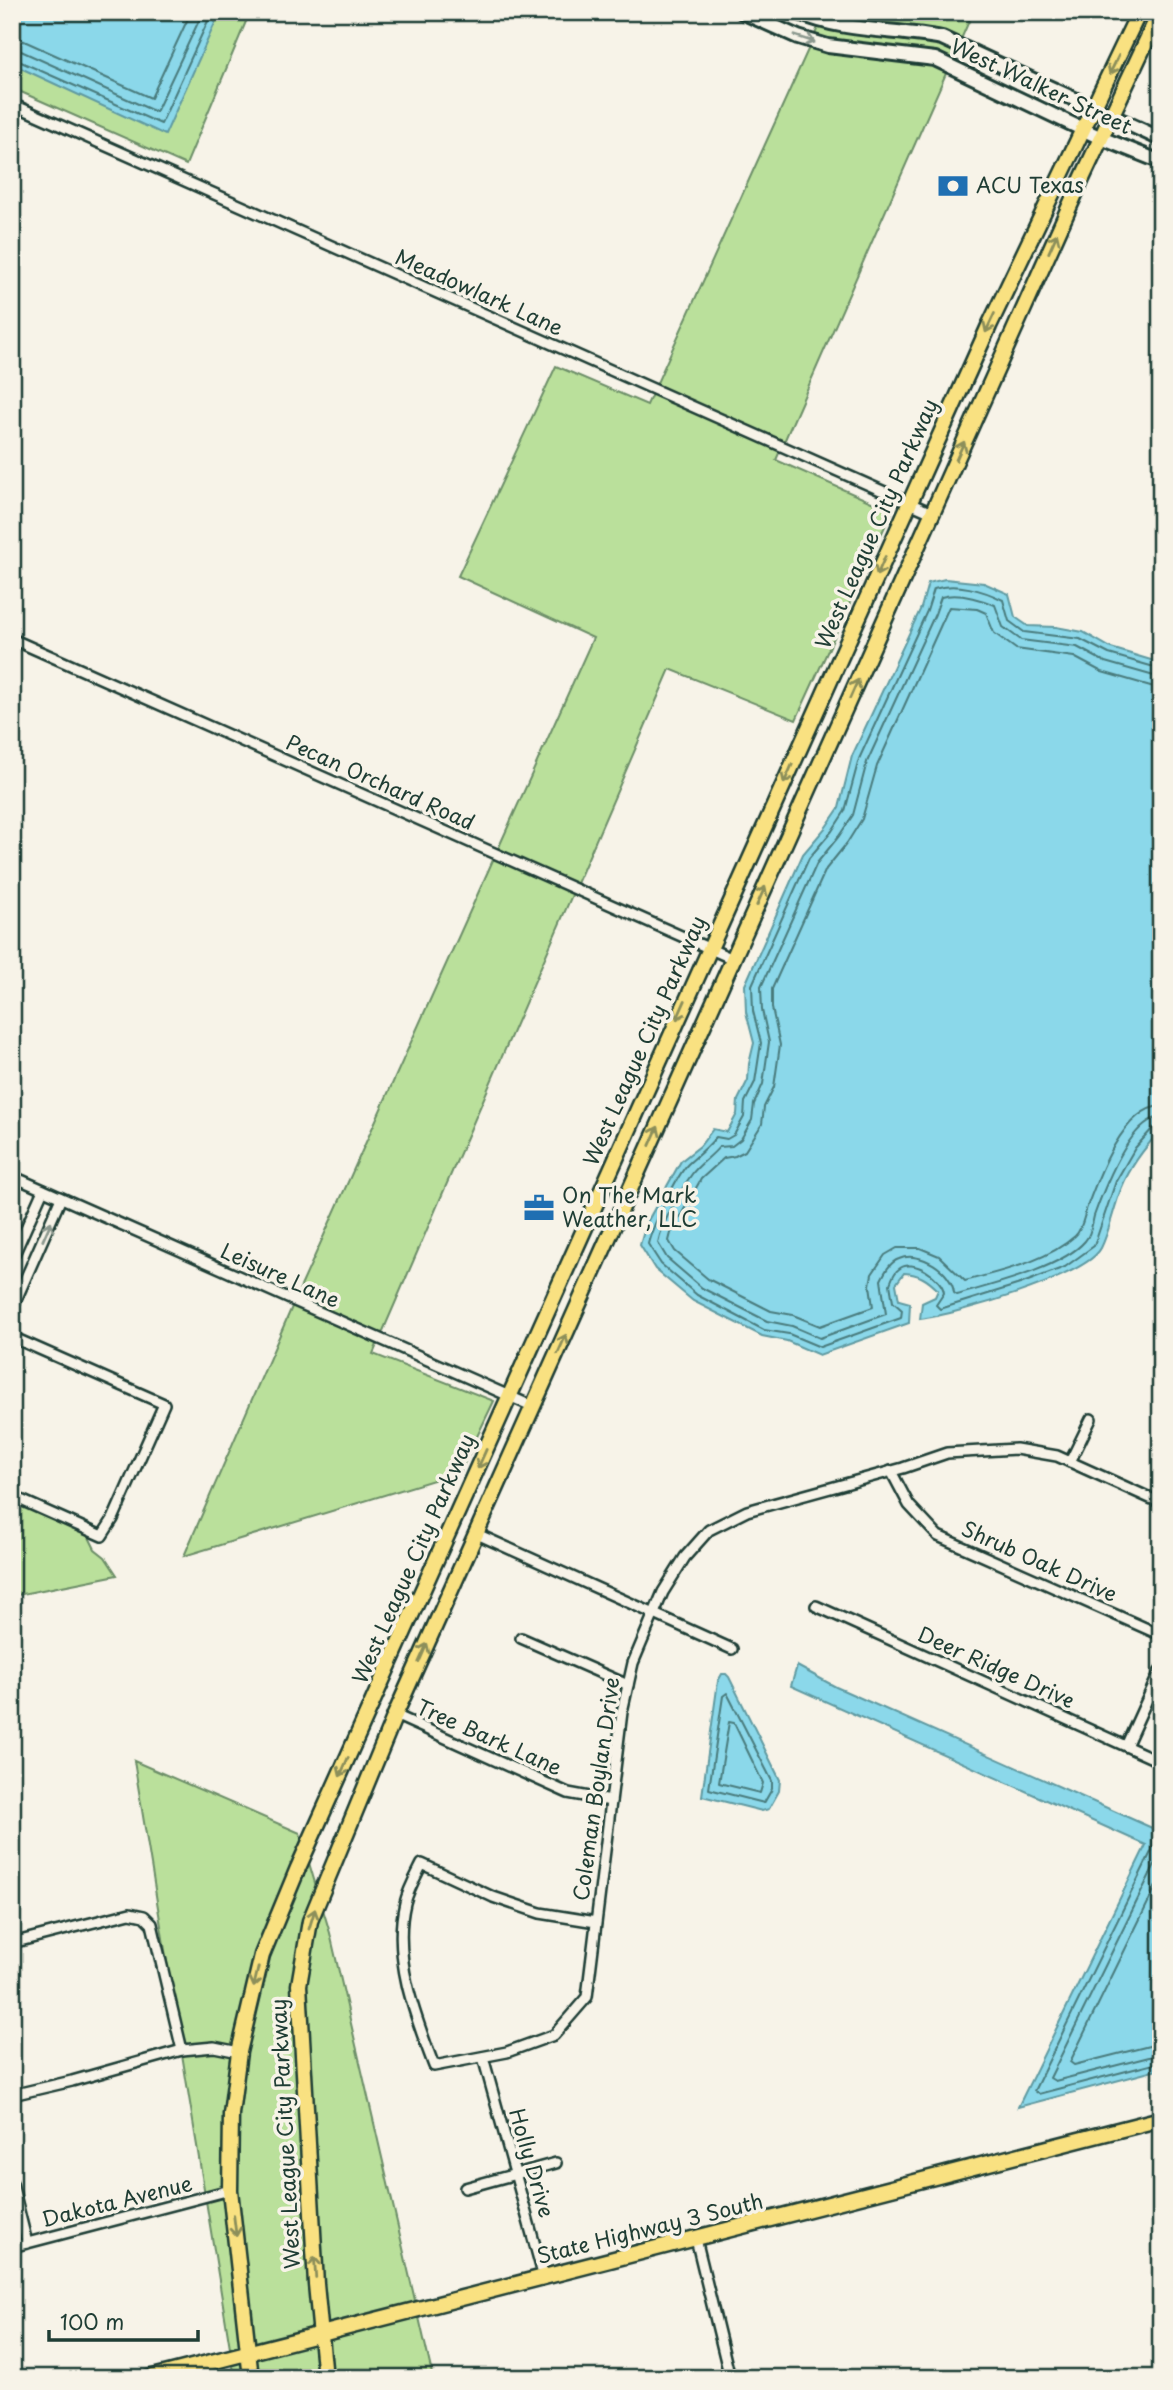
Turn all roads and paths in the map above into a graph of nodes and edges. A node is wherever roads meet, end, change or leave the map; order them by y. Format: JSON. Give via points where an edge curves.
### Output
{"nodes":[{"id":1,"x":742,"y":12,"type":"edge"},
{"id":2,"x":797,"y":12,"type":"edge"},
{"id":3,"x":1139,"y":12,"type":"edge"},
{"id":4,"x":1160,"y":12,"type":"edge"},
{"id":5,"x":12,"y":104,"type":"edge"},
{"id":6,"x":1093,"y":109,"type":"junction"},
{"id":7,"x":1111,"y":117,"type":"junction"},
{"id":8,"x":1083,"y":129,"type":"junction"},
{"id":9,"x":1101,"y":138,"type":"junction"},
{"id":10,"x":1161,"y":139,"type":"edge"},
{"id":11,"x":1161,"y":162,"type":"edge"},
{"id":12,"x":909,"y":504,"type":"junction"},
{"id":13,"x":932,"y":513,"type":"junction"},
{"id":14,"x":12,"y":639,"type":"edge"},
{"id":15,"x":709,"y":948,"type":"junction"},
{"id":16,"x":733,"y":959,"type":"junction"},
{"id":17,"x":12,"y":1176,"type":"edge"},
{"id":18,"x":43,"y":1189,"type":"junction"},
{"id":19,"x":61,"y":1198,"type":"junction"},
{"id":20,"x":12,"y":1259,"type":"edge"},
{"id":21,"x":12,"y":1309,"type":"edge"},
{"id":22,"x":12,"y":1336,"type":"edge"},
{"id":23,"x":510,"y":1396,"type":"junction"},
{"id":24,"x":534,"y":1407,"type":"junction"},
{"id":25,"x":1091,"y":1419,"type":"dead end"},
{"id":26,"x":1070,"y":1462,"type":"junction"},
{"id":27,"x":891,"y":1471,"type":"junction"},
{"id":28,"x":12,"y":1496,"type":"edge"},
{"id":29,"x":1161,"y":1503,"type":"edge"},
{"id":30,"x":477,"y":1534,"type":"junction"},
{"id":31,"x":816,"y":1606,"type":"dead end"},
{"id":32,"x":653,"y":1614,"type":"junction"},
{"id":33,"x":1161,"y":1635,"type":"edge"},
{"id":34,"x":521,"y":1639,"type":"dead end"},
{"id":35,"x":732,"y":1649,"type":"dead end"},
{"id":36,"x":1161,"y":1669,"type":"edge"},
{"id":37,"x":628,"y":1685,"type":"junction"},
{"id":38,"x":372,"y":1705,"type":"junction"},
{"id":39,"x":395,"y":1715,"type":"junction"},
{"id":40,"x":1126,"y":1746,"type":"junction"},
{"id":41,"x":1161,"y":1762,"type":"edge"},
{"id":42,"x":611,"y":1801,"type":"junction"},
{"id":43,"x":596,"y":1923,"type":"junction"},
{"id":44,"x":12,"y":1943,"type":"edge"},
{"id":45,"x":182,"y":2050,"type":"junction"},
{"id":46,"x":239,"y":2052,"type":"junction"},
{"id":47,"x":483,"y":2057,"type":"junction"},
{"id":48,"x":12,"y":2095,"type":"edge"},
{"id":49,"x":1161,"y":2119,"type":"edge"},
{"id":50,"x":556,"y":2163,"type":"dead end"},
{"id":51,"x":516,"y":2175,"type":"junction"},
{"id":52,"x":12,"y":2183,"type":"edge"},
{"id":53,"x":465,"y":2188,"type":"dead end"},
{"id":54,"x":230,"y":2190,"type":"junction"},
{"id":55,"x":696,"y":2239,"type":"junction"},
{"id":56,"x":27,"y":2243,"type":"junction"},
{"id":57,"x":12,"y":2246,"type":"edge"},
{"id":58,"x":544,"y":2278,"type":"junction"},
{"id":59,"x":321,"y":2335,"type":"junction"},
{"id":60,"x":248,"y":2353,"type":"junction"},
{"id":61,"x":149,"y":2378,"type":"edge"},
{"id":62,"x":251,"y":2378,"type":"edge"},
{"id":63,"x":325,"y":2378,"type":"edge"},
{"id":64,"x":730,"y":2378,"type":"edge"}],
"edges":[{"from":1,"to":8,"type":"street","name":"West Walker Street","one_way":true,"via":[[828,46],[935,59]]},
{"from":2,"to":6,"type":"street","name":"West Walker Street","via":[[832,24],[942,38]]},
{"from":3,"to":6,"type":"main road","name":"West League City Parkway","one_way":true},
{"from":4,"to":7,"type":"main road","name":"West League City Parkway"},
{"from":5,"to":12,"type":"street","name":"Meadowlark Lane"},
{"from":6,"to":7,"type":"street","name":"West Walker Street"},
{"from":6,"to":8,"type":"main road","name":"West League City Parkway"},
{"from":7,"to":9,"type":"main road","name":"West League City Parkway"},
{"from":7,"to":10,"type":"street","name":"West Walker Street"},
{"from":8,"to":9,"type":"street","name":"West Walker Street"},
{"from":8,"to":12,"type":"main road","name":"West League City Parkway","one_way":true},
{"from":9,"to":11,"type":"street","name":"West Walker Street"},
{"from":13,"to":9,"type":"main road","name":"West League City Parkway","one_way":true},
{"from":12,"to":13,"type":"street","name":"Meadowlark Lane"},
{"from":12,"to":15,"type":"main road","name":"West League City Parkway","one_way":true},
{"from":16,"to":13,"type":"main road","name":"West League City Parkway","one_way":true},
{"from":14,"to":15,"type":"street","name":"Pecan Orchard Road"},
{"from":15,"to":16,"type":"street","name":"Pecan Orchard Road"},
{"from":15,"to":23,"type":"main road","name":"West League City Parkway","one_way":true},
{"from":24,"to":16,"type":"main road","name":"West League City Parkway","one_way":true},
{"from":17,"to":18,"type":"street","name":"Leisure Lane"},
{"from":18,"to":19,"type":"street","name":"Leisure Lane"},
{"from":18,"to":20,"type":"street"},
{"from":21,"to":19,"type":"street","one_way":true},
{"from":19,"to":23,"type":"street","name":"Leisure Lane"},
{"from":22,"to":28,"type":"street","via":[[164,1404],[102,1536]]},
{"from":23,"to":24,"type":"street","name":"Leisure Lane"},
{"from":23,"to":38,"type":"main road","name":"West League City Parkway","one_way":true},
{"from":24,"to":30,"type":"main road","name":"West League City Parkway"},
{"from":25,"to":26,"type":"street"},
{"from":26,"to":27,"type":"street","name":"Coleman Boylan Drive","via":[[1016,1448],[947,1453]]},
{"from":26,"to":29,"type":"street","name":"Coleman Boylan Drive"},
{"from":27,"to":32,"type":"street","name":"Coleman Boylan Drive","via":[[747,1511],[709,1530],[685,1557]]},
{"from":27,"to":33,"type":"street","name":"Shrub Oak Drive","via":[[909,1505],[938,1536]]},
{"from":30,"to":32,"type":"street"},
{"from":39,"to":30,"type":"main road","name":"West League City Parkway","one_way":true},
{"from":31,"to":40,"type":"street","name":"Deer Ridge Drive"},
{"from":32,"to":35,"type":"street"},
{"from":32,"to":37,"type":"street","name":"Coleman Boylan Drive"},
{"from":34,"to":37,"type":"street"},
{"from":36,"to":40,"type":"street"},
{"from":37,"to":42,"type":"street","name":"Coleman Boylan Drive"},
{"from":38,"to":39,"type":"main road"},
{"from":38,"to":46,"type":"main road","name":"West League City Parkway","one_way":true,"via":[[261,1955]]},
{"from":39,"to":42,"type":"street","name":"Tree Bark Lane","via":[[568,1793]]},
{"from":59,"to":39,"type":"main road","name":"West League City Parkway","one_way":true,"via":[[299,1985],[310,1921]]},
{"from":40,"to":41,"type":"street","name":"Deer Ridge Drive"},
{"from":42,"to":43,"type":"street","name":"Coleman Boylan Drive"},
{"from":43,"to":47,"type":"street","name":"Coleman Boylan Drive","via":[[587,1997],[573,2015],[554,2035]]},
{"from":43,"to":47,"type":"street","name":"Coleman Boylan Drive","via":[[540,1913],[422,1864],[405,1902],[400,1945],[419,2023],[434,2066]]},
{"from":44,"to":45,"type":"street","via":[[130,1913],[144,1916],[152,1924]]},
{"from":45,"to":46,"type":"street","via":[[214,2047]]},
{"from":45,"to":48,"type":"street"},
{"from":46,"to":54,"type":"main road","name":"West League City Parkway","via":[[230,2114]]},
{"from":47,"to":51,"type":"street","name":"Holly Drive"},
{"from":49,"to":55,"type":"main road","name":"State Highway 3 South"},
{"from":50,"to":51,"type":"street"},
{"from":51,"to":53,"type":"street"},
{"from":51,"to":58,"type":"street","name":"Holly Drive"},
{"from":52,"to":56,"type":"street"},
{"from":54,"to":56,"type":"street","name":"Dakota Avenue"},
{"from":54,"to":60,"type":"main road","name":"West League City Parkway","one_way":true},
{"from":55,"to":58,"type":"main road","name":"State Highway 3 South"},
{"from":55,"to":64,"type":"street"},
{"from":56,"to":57,"type":"street","name":"Dakota Avenue"},
{"from":58,"to":59,"type":"main road","name":"State Highway 3 South"},
{"from":59,"to":60,"type":"main road","name":"State Highway 3 South"},
{"from":59,"to":63,"type":"main road","name":"West League City Parkway"},
{"from":60,"to":61,"type":"main road","name":"State Highway 3 South"},
{"from":60,"to":62,"type":"main road","name":"West League City Parkway"}]}
